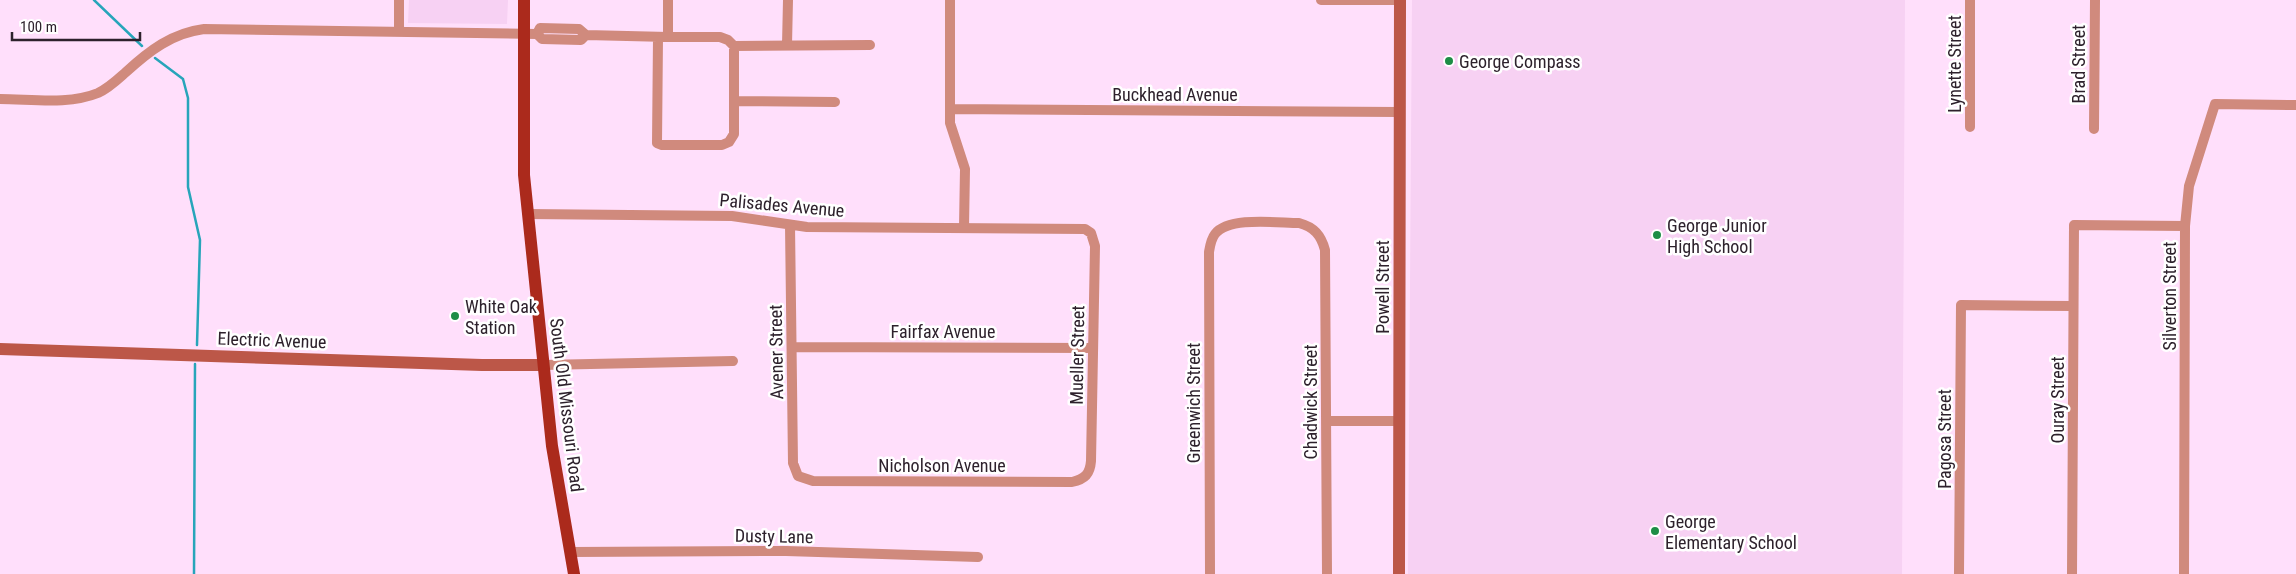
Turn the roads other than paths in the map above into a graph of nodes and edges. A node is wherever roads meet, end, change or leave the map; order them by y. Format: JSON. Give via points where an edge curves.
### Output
{"nodes":[{"id":1,"x":399,"y":0,"type":"edge"},
{"id":2,"x":524,"y":0,"type":"edge"},
{"id":3,"x":668,"y":0,"type":"edge"},
{"id":4,"x":788,"y":0,"type":"edge"},
{"id":5,"x":950,"y":0,"type":"edge"},
{"id":6,"x":1321,"y":0,"type":"edge"},
{"id":7,"x":1400,"y":0,"type":"edge"},
{"id":8,"x":1970,"y":0,"type":"edge"},
{"id":9,"x":2094,"y":0,"type":"edge"},
{"id":10,"x":399,"y":31,"type":"junction"},
{"id":11,"x":524,"y":34,"type":"junction"},
{"id":12,"x":663,"y":38,"type":"junction"},
{"id":13,"x":787,"y":45,"type":"junction"},
{"id":14,"x":870,"y":45,"type":"dead end"},
{"id":15,"x":734,"y":46,"type":"junction"},
{"id":16,"x":0,"y":99,"type":"edge"},
{"id":17,"x":735,"y":101,"type":"junction"},
{"id":18,"x":835,"y":102,"type":"dead end"},
{"id":19,"x":2296,"y":105,"type":"edge"},
{"id":20,"x":950,"y":109,"type":"junction"},
{"id":21,"x":1399,"y":112,"type":"junction"},
{"id":22,"x":1970,"y":128,"type":"dead end"},
{"id":23,"x":2094,"y":128,"type":"dead end"},
{"id":24,"x":528,"y":214,"type":"junction"},
{"id":25,"x":790,"y":225,"type":"junction"},
{"id":26,"x":2185,"y":226,"type":"junction"},
{"id":27,"x":964,"y":228,"type":"junction"},
{"id":28,"x":1316,"y":231,"type":"joint"},
{"id":29,"x":1091,"y":233,"type":"joint"},
{"id":30,"x":2073,"y":306,"type":"junction"},
{"id":31,"x":792,"y":347,"type":"junction"},
{"id":32,"x":1094,"y":348,"type":"junction"},
{"id":33,"x":0,"y":349,"type":"edge"},
{"id":34,"x":733,"y":361,"type":"dead end"},
{"id":35,"x":543,"y":365,"type":"junction"},
{"id":36,"x":1326,"y":421,"type":"junction"},
{"id":37,"x":1399,"y":421,"type":"junction"},
{"id":38,"x":798,"y":476,"type":"joint"},
{"id":39,"x":1086,"y":476,"type":"joint"},
{"id":40,"x":570,"y":552,"type":"junction"},
{"id":41,"x":978,"y":557,"type":"dead end"},
{"id":42,"x":574,"y":574,"type":"edge"},
{"id":43,"x":1210,"y":574,"type":"edge"},
{"id":44,"x":1327,"y":574,"type":"edge"},
{"id":45,"x":1399,"y":574,"type":"edge"},
{"id":46,"x":1959,"y":574,"type":"edge"},
{"id":47,"x":2072,"y":574,"type":"edge"},
{"id":48,"x":2184,"y":574,"type":"edge"}],
"edges":[{"from":1,"to":10,"type":"street"},
{"from":2,"to":11,"type":"main road","name":"South Old Missouri Road"},
{"from":3,"to":12,"type":"street"},
{"from":4,"to":13,"type":"street"},
{"from":5,"to":20,"type":"street"},
{"from":6,"to":7,"type":"street"},
{"from":7,"to":21,"type":"street","name":"Powell Street"},
{"from":8,"to":22,"type":"street","name":"Lynette Street"},
{"from":9,"to":23,"type":"street","name":"Brad Street"},
{"from":10,"to":11,"type":"street"},
{"from":10,"to":16,"type":"street","via":[[187,31],[162,43],[115,83],[83,98]]},
{"from":11,"to":12,"type":"street","via":[[537,34],[542,39],[581,40],[586,35]]},
{"from":11,"to":24,"type":"main road","name":"South Old Missouri Road","via":[[524,175]]},
{"from":12,"to":15,"type":"street","via":[[720,38]]},
{"from":12,"to":17,"type":"street","via":[[658,145],[722,145],[730,142],[734,134]]},
{"from":13,"to":14,"type":"street"},
{"from":13,"to":15,"type":"street"},
{"from":15,"to":17,"type":"street"},
{"from":17,"to":18,"type":"street"},
{"from":19,"to":26,"type":"street","name":"Silverton Street","via":[[2214,104],[2189,186]]},
{"from":20,"to":21,"type":"street","name":"Buckhead Avenue"},
{"from":20,"to":27,"type":"street","via":[[950,123],[965,169]]},
{"from":21,"to":37,"type":"street","name":"Powell Street"},
{"from":24,"to":25,"type":"street","name":"Palisades Avenue","via":[[732,216]]},
{"from":24,"to":35,"type":"main road","name":"South Old Missouri Road"},
{"from":25,"to":27,"type":"street","name":"Palisades Avenue"},
{"from":25,"to":31,"type":"street","name":"Avener Street"},
{"from":26,"to":30,"type":"street","name":"Ouray Street","via":[[2074,225]]},
{"from":26,"to":48,"type":"street","name":"Silverton Street"},
{"from":27,"to":29,"type":"street","name":"Palisades Avenue","via":[[1078,228]]},
{"from":28,"to":36,"type":"street","name":"Chadwick Street","via":[[1325,250]]},
{"from":28,"to":43,"type":"street","name":"Greenwich Street","via":[[1299,223],[1236,223],[1224,226],[1211,241]]},
{"from":29,"to":32,"type":"street","name":"Mueller Street","via":[[1095,246]]},
{"from":30,"to":46,"type":"street","name":"Pagosa Street","via":[[1961,305]]},
{"from":30,"to":47,"type":"street","name":"Ouray Street"},
{"from":31,"to":32,"type":"street","name":"Fairfax Avenue"},
{"from":31,"to":38,"type":"street","name":"Avener Street","via":[[793,463]]},
{"from":32,"to":39,"type":"street","name":"Mueller Street","via":[[1091,461]]},
{"from":33,"to":35,"type":"street","name":"Electric Avenue"},
{"from":34,"to":35,"type":"street"},
{"from":35,"to":40,"type":"main road","name":"South Old Missouri Road","via":[[552,446]]},
{"from":36,"to":37,"type":"street"},
{"from":36,"to":44,"type":"street","name":"Chadwick Street"},
{"from":37,"to":45,"type":"street","name":"Powell Street"},
{"from":38,"to":39,"type":"street","name":"Nicholson Avenue","via":[[820,482],[1072,482]]},
{"from":40,"to":41,"type":"street","name":"Dusty Lane","via":[[786,551]]},
{"from":40,"to":42,"type":"main road","name":"South Old Missouri Road"}]}
